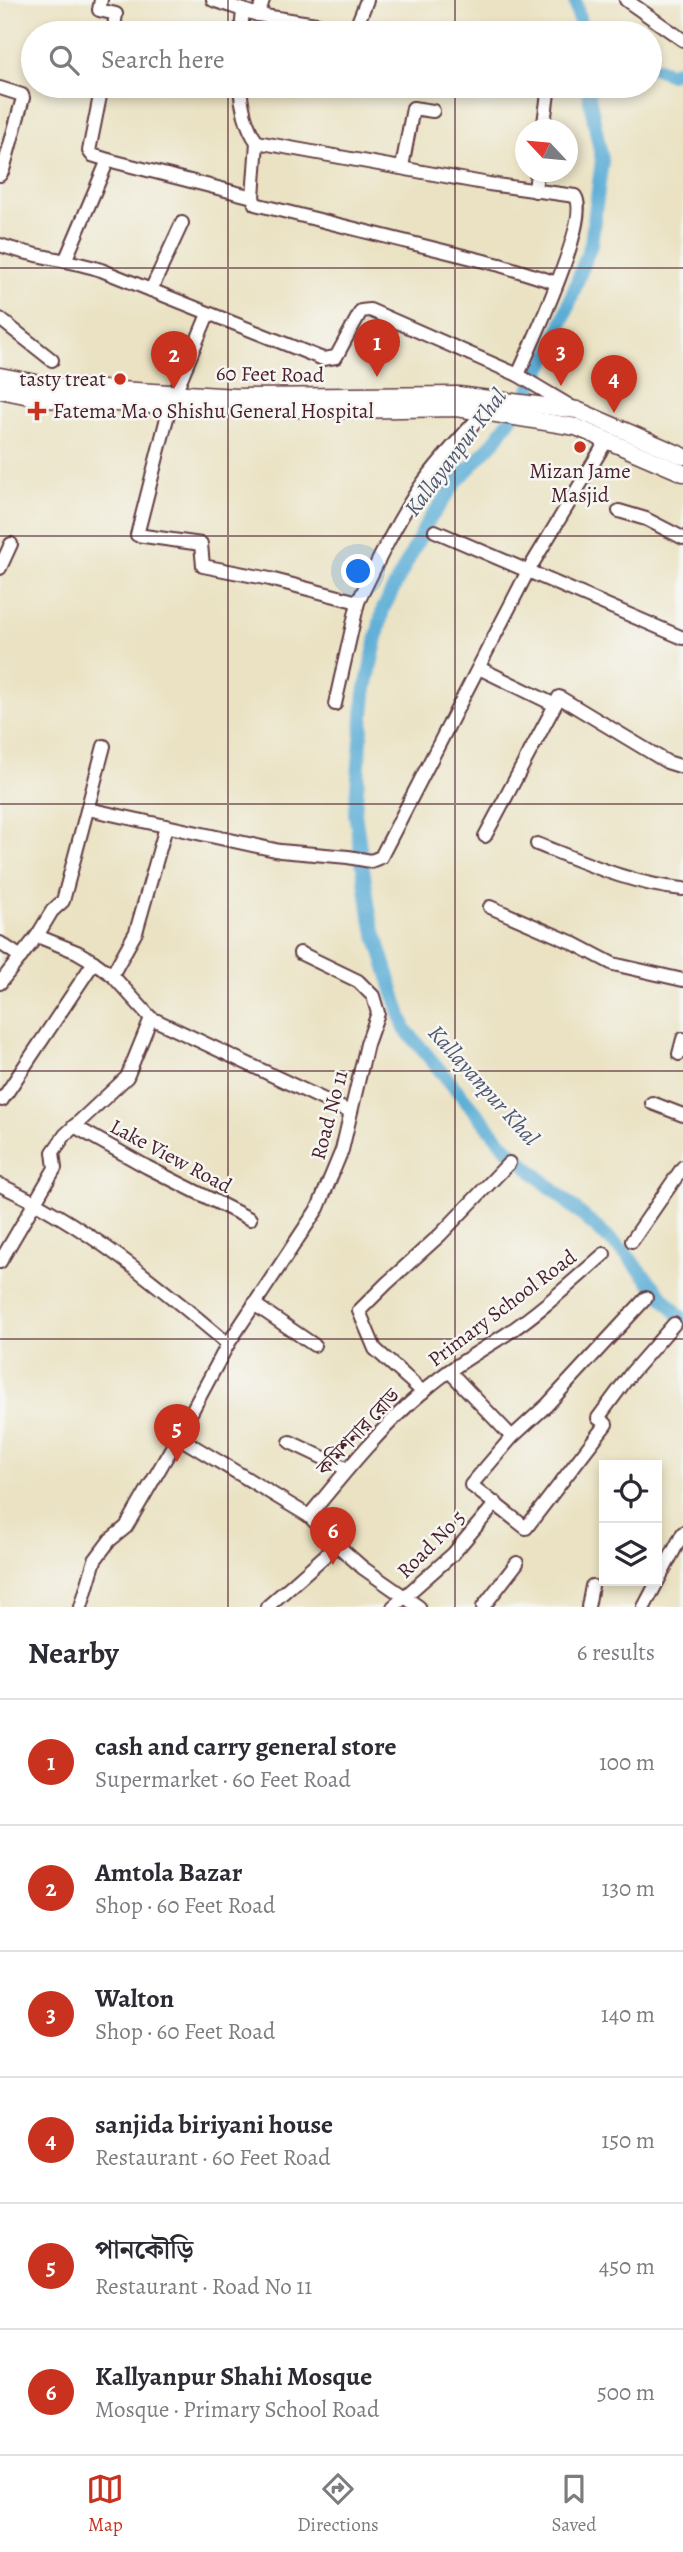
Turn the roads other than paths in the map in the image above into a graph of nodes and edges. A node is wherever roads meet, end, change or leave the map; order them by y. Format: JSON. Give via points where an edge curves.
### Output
{"nodes":[{"id":1,"x":101,"y":0,"type":"edge"},
{"id":2,"x":213,"y":0,"type":"edge"},
{"id":3,"x":263,"y":0,"type":"edge"},
{"id":4,"x":367,"y":0,"type":"edge"},
{"id":5,"x":626,"y":0,"type":"edge"},
{"id":6,"x":243,"y":10,"type":"junction"},
{"id":7,"x":258,"y":15,"type":"junction"},
{"id":8,"x":116,"y":21,"type":"edge"},
{"id":9,"x":242,"y":21,"type":"edge"},
{"id":10,"x":297,"y":21,"type":"edge"},
{"id":11,"x":359,"y":21,"type":"edge"},
{"id":12,"x":656,"y":21,"type":"edge"},
{"id":13,"x":662,"y":25,"type":"edge"},
{"id":14,"x":683,"y":40,"type":"edge"},
{"id":15,"x":0,"y":88,"type":"edge"},
{"id":16,"x":21,"y":95,"type":"edge"},
{"id":17,"x":23,"y":98,"type":"edge"},
{"id":18,"x":100,"y":98,"type":"edge"},
{"id":19,"x":240,"y":98,"type":"edge"},
{"id":20,"x":547,"y":98,"type":"edge"},
{"id":21,"x":433,"y":111,"type":"dead end"},
{"id":22,"x":544,"y":119,"type":"edge"},
{"id":23,"x":257,"y":142,"type":"junction"},
{"id":24,"x":108,"y":160,"type":"junction"},
{"id":25,"x":402,"y":167,"type":"junction"},
{"id":26,"x":0,"y":175,"type":"edge"},
{"id":27,"x":536,"y":182,"type":"edge"},
{"id":28,"x":535,"y":191,"type":"junction"},
{"id":29,"x":253,"y":197,"type":"junction"},
{"id":30,"x":182,"y":223,"type":"dead end"},
{"id":31,"x":0,"y":246,"type":"edge"},
{"id":32,"x":65,"y":261,"type":"junction"},
{"id":33,"x":557,"y":283,"type":"junction"},
{"id":34,"x":151,"y":290,"type":"junction"},
{"id":35,"x":208,"y":314,"type":"junction"},
{"id":36,"x":0,"y":319,"type":"edge"},
{"id":37,"x":52,"y":360,"type":"dead end"},
{"id":38,"x":0,"y":376,"type":"edge"},
{"id":39,"x":520,"y":376,"type":"junction"},
{"id":40,"x":0,"y":390,"type":"edge"},
{"id":41,"x":166,"y":399,"type":"junction"},
{"id":42,"x":543,"y":406,"type":"junction"},
{"id":43,"x":493,"y":408,"type":"junction"},
{"id":44,"x":607,"y":440,"type":"junction"},
{"id":45,"x":683,"y":456,"type":"edge"},
{"id":46,"x":683,"y":474,"type":"edge"},
{"id":47,"x":619,"y":511,"type":"dead end"},
{"id":48,"x":435,"y":531,"type":"dead end"},
{"id":49,"x":683,"y":538,"type":"edge"},
{"id":50,"x":11,"y":544,"type":"dead end"},
{"id":51,"x":0,"y":568,"type":"edge"},
{"id":52,"x":528,"y":571,"type":"junction"},
{"id":53,"x":358,"y":602,"type":"junction"},
{"id":54,"x":683,"y":638,"type":"edge"},
{"id":55,"x":479,"y":668,"type":"junction"},
{"id":56,"x":335,"y":704,"type":"dead end"},
{"id":57,"x":555,"y":705,"type":"junction"},
{"id":58,"x":104,"y":746,"type":"dead end"},
{"id":59,"x":683,"y":767,"type":"edge"},
{"id":60,"x":88,"y":809,"type":"junction"},
{"id":61,"x":166,"y":827,"type":"junction"},
{"id":62,"x":485,"y":836,"type":"dead end"},
{"id":63,"x":537,"y":844,"type":"dead end"},
{"id":64,"x":683,"y":889,"type":"edge"},
{"id":65,"x":490,"y":907,"type":"dead end"},
{"id":66,"x":37,"y":936,"type":"junction"},
{"id":67,"x":0,"y":943,"type":"edge"},
{"id":68,"x":300,"y":953,"type":"dead end"},
{"id":69,"x":21,"y":957,"type":"junction"},
{"id":70,"x":94,"y":962,"type":"junction"},
{"id":71,"x":112,"y":975,"type":"junction"},
{"id":72,"x":683,"y":980,"type":"edge"},
{"id":73,"x":0,"y":983,"type":"edge"},
{"id":74,"x":151,"y":1018,"type":"junction"},
{"id":75,"x":683,"y":1039,"type":"edge"},
{"id":76,"x":679,"y":1054,"type":"dead end"},
{"id":77,"x":0,"y":1098,"type":"edge"},
{"id":78,"x":652,"y":1103,"type":"dead end"},
{"id":79,"x":350,"y":1112,"type":"junction"},
{"id":80,"x":683,"y":1115,"type":"edge"},
{"id":81,"x":74,"y":1126,"type":"junction"},
{"id":82,"x":509,"y":1163,"type":"dead end"},
{"id":83,"x":683,"y":1167,"type":"edge"},
{"id":84,"x":0,"y":1185,"type":"edge"},
{"id":85,"x":36,"y":1202,"type":"junction"},
{"id":86,"x":250,"y":1219,"type":"dead end"},
{"id":87,"x":632,"y":1241,"type":"dead end"},
{"id":88,"x":604,"y":1254,"type":"dead end"},
{"id":89,"x":0,"y":1262,"type":"edge"},
{"id":90,"x":646,"y":1298,"type":"dead end"},
{"id":91,"x":254,"y":1304,"type":"junction"},
{"id":92,"x":674,"y":1324,"type":"dead end"},
{"id":93,"x":228,"y":1344,"type":"junction"},
{"id":94,"x":314,"y":1345,"type":"dead end"},
{"id":95,"x":449,"y":1371,"type":"junction"},
{"id":96,"x":423,"y":1392,"type":"junction"},
{"id":97,"x":178,"y":1437,"type":"junction"},
{"id":98,"x":512,"y":1437,"type":"junction"},
{"id":99,"x":290,"y":1442,"type":"dead end"},
{"id":100,"x":347,"y":1469,"type":"junction"},
{"id":101,"x":496,"y":1503,"type":"junction"},
{"id":102,"x":309,"y":1516,"type":"junction"},
{"id":103,"x":683,"y":1533,"type":"edge"},
{"id":104,"x":337,"y":1545,"type":"junction"},
{"id":105,"x":517,"y":1563,"type":"dead end"},
{"id":106,"x":592,"y":1586,"type":"dead end"},
{"id":107,"x":404,"y":1597,"type":"junction"},
{"id":108,"x":81,"y":1607,"type":"edge"},
{"id":109,"x":267,"y":1607,"type":"edge"},
{"id":110,"x":393,"y":1607,"type":"edge"},
{"id":111,"x":419,"y":1607,"type":"edge"},
{"id":112,"x":483,"y":1607,"type":"edge"},
{"id":113,"x":588,"y":1607,"type":"edge"},
{"id":114,"x":644,"y":1607,"type":"edge"}],
"edges":[{"from":1,"to":8,"type":"street","via":[[99,10],[117,14]]},
{"from":2,"to":6,"type":"street"},
{"from":3,"to":7,"type":"street"},
{"from":4,"to":11,"type":"street"},
{"from":5,"to":12,"type":"street"},
{"from":6,"to":7,"type":"street"},
{"from":6,"to":9,"type":"street"},
{"from":7,"to":10,"type":"street"},
{"from":13,"to":14,"type":"street"},
{"from":15,"to":16,"type":"street"},
{"from":17,"to":26,"type":"street"},
{"from":18,"to":24,"type":"street","via":[[89,151]]},
{"from":19,"to":23,"type":"street"},
{"from":20,"to":22,"type":"street"},
{"from":21,"to":25,"type":"street","via":[[413,108]]},
{"from":23,"to":25,"type":"street"},
{"from":23,"to":29,"type":"street"},
{"from":24,"to":29,"type":"street"},
{"from":24,"to":32,"type":"street"},
{"from":25,"to":28,"type":"street"},
{"from":27,"to":28,"type":"street"},
{"from":28,"to":33,"type":"street","via":[[578,198],[577,223]]},
{"from":29,"to":33,"type":"street","via":[[256,204]]},
{"from":30,"to":34,"type":"street"},
{"from":31,"to":32,"type":"street"},
{"from":32,"to":34,"type":"street"},
{"from":33,"to":39,"type":"street"},
{"from":34,"to":35,"type":"street"},
{"from":35,"to":39,"type":"street","via":[[323,359],[335,357],[361,311],[370,310]]},
{"from":35,"to":41,"type":"street"},
{"from":36,"to":37,"type":"street"},
{"from":38,"to":41,"type":"street","name":"60 Feet Road"},
{"from":39,"to":42,"type":"street"},
{"from":40,"to":41,"type":"street","name":"60 Feet Road","via":[[44,399]]},
{"from":41,"to":43,"type":"street","name":"60 Feet Road","via":[[346,410]]},
{"from":41,"to":53,"type":"street","via":[[137,535],[201,544],[204,566]]},
{"from":42,"to":43,"type":"street","name":"60 Feet Road"},
{"from":42,"to":44,"type":"street","name":"60 Feet Road","via":[[567,424]]},
{"from":42,"to":45,"type":"street","name":"60 Feet Road","via":[[577,410]]},
{"from":43,"to":53,"type":"street","via":[[439,461],[419,488]]},
{"from":44,"to":46,"type":"street","name":"60 Feet Road"},
{"from":44,"to":52,"type":"street"},
{"from":47,"to":49,"type":"street"},
{"from":48,"to":52,"type":"street"},
{"from":50,"to":51,"type":"street"},
{"from":52,"to":54,"type":"street"},
{"from":52,"to":55,"type":"street"},
{"from":53,"to":56,"type":"street"},
{"from":55,"to":57,"type":"street"},
{"from":55,"to":61,"type":"street","via":[[381,857],[371,861],[279,851]]},
{"from":57,"to":59,"type":"street","via":[[559,697],[667,762]]},
{"from":57,"to":62,"type":"street"},
{"from":58,"to":60,"type":"street"},
{"from":60,"to":61,"type":"street"},
{"from":60,"to":66,"type":"street","via":[[63,901]]},
{"from":61,"to":71,"type":"street","via":[[136,932]]},
{"from":63,"to":64,"type":"street","via":[[627,877]]},
{"from":65,"to":72,"type":"street","via":[[613,964]]},
{"from":66,"to":69,"type":"street"},
{"from":66,"to":70,"type":"street"},
{"from":67,"to":69,"type":"street"},
{"from":68,"to":79,"type":"street","name":"Road No 11","via":[[358,981],[373,996],[378,1013]]},
{"from":69,"to":73,"type":"street"},
{"from":70,"to":71,"type":"street"},
{"from":70,"to":77,"type":"street"},
{"from":71,"to":74,"type":"street"},
{"from":74,"to":79,"type":"street"},
{"from":74,"to":81,"type":"street","name":"Lake View Road","via":[[127,1077]]},
{"from":75,"to":76,"type":"street"},
{"from":78,"to":80,"type":"street"},
{"from":79,"to":91,"type":"street","name":"Road No 11","via":[[342,1150],[318,1208]]},
{"from":81,"to":85,"type":"street","name":"Lake View Road","via":[[53,1153],[55,1168]]},
{"from":81,"to":86,"type":"street","name":"Lake View Road"},
{"from":82,"to":96,"type":"street","name":"কমিশনার রোড","via":[[359,1311],[375,1349]]},
{"from":83,"to":87,"type":"street"},
{"from":84,"to":85,"type":"street"},
{"from":85,"to":89,"type":"street","name":"Lake View Road"},
{"from":85,"to":93,"type":"street","via":[[154,1281]]},
{"from":88,"to":95,"type":"street","name":"Primary School Road","via":[[506,1335]]},
{"from":90,"to":98,"type":"street"},
{"from":91,"to":93,"type":"street","name":"Road No 11"},
{"from":91,"to":94,"type":"street"},
{"from":92,"to":101,"type":"street","via":[[598,1418],[606,1424],[527,1528]]},
{"from":93,"to":97,"type":"street","name":"Road No 11"},
{"from":95,"to":96,"type":"street","name":"Primary School Road"},
{"from":95,"to":98,"type":"street"},
{"from":96,"to":100,"type":"street","name":"কমিশনার রোড"},
{"from":97,"to":102,"type":"street"},
{"from":97,"to":108,"type":"street","name":"Road No 11","via":[[126,1527],[95,1560]]},
{"from":98,"to":101,"type":"street","via":[[471,1485]]},
{"from":99,"to":100,"type":"street"},
{"from":100,"to":102,"type":"street","name":"কমিশনার রোড"},
{"from":101,"to":107,"type":"street","name":"Road No 5","via":[[453,1554]]},
{"from":102,"to":104,"type":"street"},
{"from":103,"to":114,"type":"street"},
{"from":104,"to":107,"type":"street"},
{"from":104,"to":109,"type":"street"},
{"from":105,"to":112,"type":"street"},
{"from":106,"to":113,"type":"street"},
{"from":107,"to":110,"type":"street"},
{"from":107,"to":111,"type":"street","name":"Road No 5"}]}
